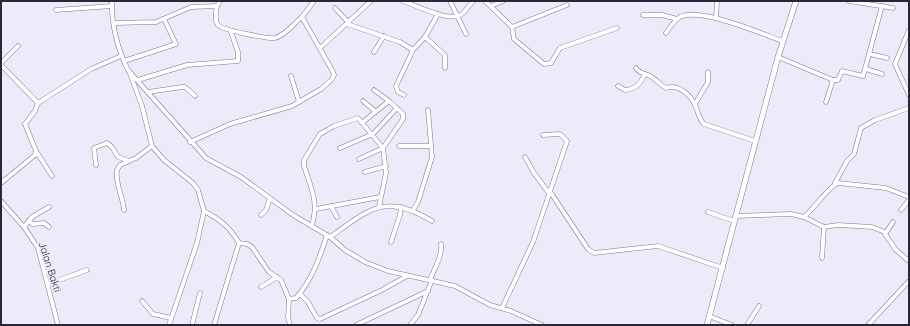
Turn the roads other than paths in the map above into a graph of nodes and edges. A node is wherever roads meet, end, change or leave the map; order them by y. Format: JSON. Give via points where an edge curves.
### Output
{"nodes":[{"id":1,"x":112,"y":1,"type":"edge"},
{"id":2,"x":220,"y":1,"type":"edge"},
{"id":3,"x":314,"y":1,"type":"edge"},
{"id":4,"x":360,"y":1,"type":"edge"},
{"id":5,"x":371,"y":1,"type":"edge"},
{"id":6,"x":403,"y":1,"type":"edge"},
{"id":7,"x":456,"y":1,"type":"edge"},
{"id":8,"x":473,"y":1,"type":"edge"},
{"id":9,"x":485,"y":1,"type":"edge"},
{"id":10,"x":503,"y":1,"type":"edge"},
{"id":11,"x":717,"y":1,"type":"edge"},
{"id":12,"x":796,"y":1,"type":"edge"},
{"id":13,"x":849,"y":1,"type":"edge"},
{"id":14,"x":450,"y":2,"type":"edge"},
{"id":15,"x":872,"y":2,"type":"edge"},
{"id":16,"x":567,"y":4,"type":"dead end"},
{"id":17,"x":112,"y":6,"type":"junction"},
{"id":18,"x":217,"y":6,"type":"junction"},
{"id":19,"x":364,"y":6,"type":"junction"},
{"id":20,"x":491,"y":6,"type":"junction"},
{"id":21,"x":882,"y":6,"type":"junction"},
{"id":22,"x":335,"y":8,"type":"dead end"},
{"id":23,"x":893,"y":8,"type":"dead end"},
{"id":24,"x":56,"y":10,"type":"dead end"},
{"id":25,"x":438,"y":14,"type":"junction"},
{"id":26,"x":643,"y":15,"type":"dead end"},
{"id":27,"x":302,"y":17,"type":"junction"},
{"id":28,"x":457,"y":17,"type":"junction"},
{"id":29,"x":716,"y":18,"type":"junction"},
{"id":30,"x":164,"y":19,"type":"junction"},
{"id":31,"x":678,"y":19,"type":"junction"},
{"id":32,"x":114,"y":23,"type":"junction"},
{"id":33,"x":348,"y":23,"type":"junction"},
{"id":34,"x":512,"y":27,"type":"junction"},
{"id":35,"x":617,"y":28,"type":"dead end"},
{"id":36,"x":909,"y":30,"type":"edge"},
{"id":37,"x":231,"y":32,"type":"junction"},
{"id":38,"x":666,"y":33,"type":"dead end"},
{"id":39,"x":466,"y":34,"type":"dead end"},
{"id":40,"x":384,"y":36,"type":"junction"},
{"id":41,"x":425,"y":37,"type":"junction"},
{"id":42,"x":782,"y":41,"type":"junction"},
{"id":43,"x":18,"y":46,"type":"dead end"},
{"id":44,"x":320,"y":48,"type":"junction"},
{"id":45,"x":413,"y":50,"type":"junction"},
{"id":46,"x":374,"y":52,"type":"dead end"},
{"id":47,"x":870,"y":54,"type":"junction"},
{"id":48,"x":121,"y":56,"type":"junction"},
{"id":49,"x":778,"y":57,"type":"junction"},
{"id":50,"x":887,"y":58,"type":"dead end"},
{"id":51,"x":124,"y":62,"type":"junction"},
{"id":52,"x":1,"y":64,"type":"edge"},
{"id":53,"x":444,"y":68,"type":"dead end"},
{"id":54,"x":636,"y":68,"type":"dead end"},
{"id":55,"x":866,"y":69,"type":"junction"},
{"id":56,"x":128,"y":70,"type":"junction"},
{"id":57,"x":708,"y":72,"type":"dead end"},
{"id":58,"x":645,"y":74,"type":"junction"},
{"id":59,"x":882,"y":74,"type":"dead end"},
{"id":60,"x":292,"y":76,"type":"dead end"},
{"id":61,"x":138,"y":80,"type":"junction"},
{"id":62,"x":833,"y":80,"type":"junction"},
{"id":63,"x":618,"y":86,"type":"dead end"},
{"id":64,"x":374,"y":90,"type":"dead end"},
{"id":65,"x":148,"y":92,"type":"junction"},
{"id":66,"x":404,"y":95,"type":"dead end"},
{"id":67,"x":909,"y":95,"type":"edge"},
{"id":68,"x":194,"y":96,"type":"dead end"},
{"id":69,"x":363,"y":100,"type":"dead end"},
{"id":70,"x":389,"y":101,"type":"junction"},
{"id":71,"x":299,"y":102,"type":"junction"},
{"id":72,"x":826,"y":102,"type":"dead end"},
{"id":73,"x":38,"y":103,"type":"junction"},
{"id":74,"x":695,"y":104,"type":"junction"},
{"id":75,"x":396,"y":108,"type":"junction"},
{"id":76,"x":909,"y":108,"type":"edge"},
{"id":77,"x":428,"y":110,"type":"dead end"},
{"id":78,"x":376,"y":112,"type":"junction"},
{"id":79,"x":363,"y":122,"type":"junction"},
{"id":80,"x":373,"y":134,"type":"junction"},
{"id":81,"x":543,"y":136,"type":"dead end"},
{"id":82,"x":755,"y":141,"type":"junction"},
{"id":83,"x":190,"y":142,"type":"junction"},
{"id":84,"x":152,"y":146,"type":"junction"},
{"id":85,"x":399,"y":146,"type":"dead end"},
{"id":86,"x":432,"y":146,"type":"junction"},
{"id":87,"x":340,"y":148,"type":"dead end"},
{"id":88,"x":383,"y":148,"type":"junction"},
{"id":89,"x":36,"y":151,"type":"junction"},
{"id":90,"x":525,"y":157,"type":"dead end"},
{"id":91,"x":359,"y":158,"type":"dead end"},
{"id":92,"x":129,"y":161,"type":"junction"},
{"id":93,"x":96,"y":165,"type":"dead end"},
{"id":94,"x":386,"y":166,"type":"junction"},
{"id":95,"x":365,"y":172,"type":"dead end"},
{"id":96,"x":52,"y":176,"type":"dead end"},
{"id":97,"x":1,"y":183,"type":"edge"},
{"id":98,"x":836,"y":184,"type":"junction"},
{"id":99,"x":549,"y":191,"type":"junction"},
{"id":100,"x":380,"y":197,"type":"junction"},
{"id":101,"x":270,"y":198,"type":"junction"},
{"id":102,"x":909,"y":199,"type":"edge"},
{"id":103,"x":1,"y":201,"type":"edge"},
{"id":104,"x":331,"y":206,"type":"junction"},
{"id":105,"x":380,"y":207,"type":"junction"},
{"id":106,"x":401,"y":207,"type":"junction"},
{"id":107,"x":49,"y":208,"type":"dead end"},
{"id":108,"x":316,"y":209,"type":"junction"},
{"id":109,"x":124,"y":210,"type":"dead end"},
{"id":110,"x":413,"y":210,"type":"junction"},
{"id":111,"x":901,"y":210,"type":"dead end"},
{"id":112,"x":204,"y":211,"type":"junction"},
{"id":113,"x":708,"y":212,"type":"dead end"},
{"id":114,"x":261,"y":215,"type":"dead end"},
{"id":115,"x":337,"y":217,"type":"dead end"},
{"id":116,"x":804,"y":217,"type":"junction"},
{"id":117,"x":734,"y":218,"type":"junction"},
{"id":118,"x":28,"y":221,"type":"junction"},
{"id":119,"x":432,"y":221,"type":"dead end"},
{"id":120,"x":893,"y":222,"type":"dead end"},
{"id":121,"x":312,"y":225,"type":"junction"},
{"id":122,"x":24,"y":226,"type":"junction"},
{"id":123,"x":824,"y":227,"type":"junction"},
{"id":124,"x":49,"y":228,"type":"dead end"},
{"id":125,"x":885,"y":232,"type":"junction"},
{"id":126,"x":328,"y":236,"type":"junction"},
{"id":127,"x":239,"y":242,"type":"junction"},
{"id":128,"x":391,"y":242,"type":"dead end"},
{"id":129,"x":441,"y":244,"type":"dead end"},
{"id":130,"x":822,"y":258,"type":"dead end"},
{"id":131,"x":909,"y":261,"type":"edge"},
{"id":132,"x":723,"y":268,"type":"junction"},
{"id":133,"x":87,"y":270,"type":"dead end"},
{"id":134,"x":407,"y":276,"type":"junction"},
{"id":135,"x":277,"y":277,"type":"junction"},
{"id":136,"x":431,"y":280,"type":"junction"},
{"id":137,"x":909,"y":281,"type":"edge"},
{"id":138,"x":48,"y":284,"type":"junction"},
{"id":139,"x":261,"y":287,"type":"dead end"},
{"id":140,"x":428,"y":292,"type":"junction"},
{"id":141,"x":200,"y":293,"type":"dead end"},
{"id":142,"x":300,"y":294,"type":"junction"},
{"id":143,"x":289,"y":299,"type":"junction"},
{"id":144,"x":142,"y":301,"type":"dead end"},
{"id":145,"x":759,"y":306,"type":"dead end"},
{"id":146,"x":502,"y":308,"type":"junction"},
{"id":147,"x":710,"y":316,"type":"junction"},
{"id":148,"x":171,"y":318,"type":"junction"},
{"id":149,"x":58,"y":325,"type":"edge"},
{"id":150,"x":169,"y":325,"type":"edge"},
{"id":151,"x":192,"y":325,"type":"edge"},
{"id":152,"x":214,"y":325,"type":"edge"},
{"id":153,"x":290,"y":325,"type":"edge"},
{"id":154,"x":356,"y":325,"type":"edge"},
{"id":155,"x":410,"y":325,"type":"edge"},
{"id":156,"x":542,"y":325,"type":"edge"},
{"id":157,"x":707,"y":325,"type":"edge"},
{"id":158,"x":732,"y":325,"type":"edge"},
{"id":159,"x":747,"y":325,"type":"edge"},
{"id":160,"x":868,"y":325,"type":"edge"}],
"edges":[{"from":1,"to":17,"type":"street"},
{"from":2,"to":18,"type":"street"},
{"from":3,"to":27,"type":"street"},
{"from":4,"to":19,"type":"street"},
{"from":5,"to":19,"type":"street"},
{"from":6,"to":25,"type":"street"},
{"from":7,"to":14,"type":"street"},
{"from":8,"to":28,"type":"street","via":[[462,15]]},
{"from":9,"to":20,"type":"street"},
{"from":10,"to":20,"type":"street"},
{"from":11,"to":29,"type":"street"},
{"from":12,"to":42,"type":"street"},
{"from":13,"to":15,"type":"street"},
{"from":14,"to":28,"type":"street"},
{"from":15,"to":21,"type":"street"},
{"from":16,"to":34,"type":"street"},
{"from":17,"to":24,"type":"street"},
{"from":17,"to":32,"type":"street"},
{"from":18,"to":30,"type":"street","via":[[191,7]]},
{"from":18,"to":37,"type":"street","via":[[217,24]]},
{"from":19,"to":33,"type":"street"},
{"from":20,"to":34,"type":"street"},
{"from":21,"to":23,"type":"street"},
{"from":21,"to":47,"type":"street"},
{"from":22,"to":33,"type":"street"},
{"from":25,"to":28,"type":"street"},
{"from":25,"to":41,"type":"street"},
{"from":26,"to":31,"type":"street","via":[[662,15]]},
{"from":27,"to":37,"type":"street","via":[[281,36],[274,38]]},
{"from":27,"to":44,"type":"street"},
{"from":28,"to":39,"type":"street"},
{"from":29,"to":31,"type":"street","via":[[694,14]]},
{"from":29,"to":42,"type":"street"},
{"from":30,"to":32,"type":"street","via":[[156,22]]},
{"from":30,"to":51,"type":"street","via":[[176,44]]},
{"from":31,"to":38,"type":"street"},
{"from":32,"to":48,"type":"street"},
{"from":33,"to":40,"type":"street"},
{"from":33,"to":44,"type":"street"},
{"from":34,"to":35,"type":"street","via":[[514,39],[544,64],[551,62],[560,48]]},
{"from":36,"to":67,"type":"street","via":[[895,64]]},
{"from":37,"to":61,"type":"street","via":[[238,60],[187,66]]},
{"from":40,"to":45,"type":"street"},
{"from":40,"to":46,"type":"street"},
{"from":41,"to":45,"type":"street"},
{"from":41,"to":53,"type":"street","via":[[445,55]]},
{"from":42,"to":49,"type":"street"},
{"from":43,"to":52,"type":"street"},
{"from":44,"to":71,"type":"street","via":[[333,77],[321,89]]},
{"from":45,"to":66,"type":"street","via":[[396,86],[398,92]]},
{"from":47,"to":50,"type":"street"},
{"from":47,"to":55,"type":"street"},
{"from":48,"to":51,"type":"street"},
{"from":48,"to":73,"type":"street","via":[[91,69]]},
{"from":49,"to":62,"type":"street"},
{"from":49,"to":82,"type":"street"},
{"from":51,"to":56,"type":"street"},
{"from":52,"to":73,"type":"street"},
{"from":54,"to":58,"type":"street","via":[[638,72]]},
{"from":55,"to":59,"type":"street"},
{"from":55,"to":62,"type":"street","via":[[862,76],[842,71],[838,80]]},
{"from":56,"to":61,"type":"street"},
{"from":56,"to":84,"type":"street","via":[[142,106]]},
{"from":57,"to":74,"type":"street","via":[[708,82]]},
{"from":58,"to":63,"type":"street","via":[[640,84],[632,90]]},
{"from":58,"to":74,"type":"street","via":[[666,88],[681,88]]},
{"from":60,"to":71,"type":"street"},
{"from":61,"to":65,"type":"street"},
{"from":62,"to":72,"type":"street"},
{"from":64,"to":70,"type":"street"},
{"from":65,"to":68,"type":"street","via":[[185,87]]},
{"from":65,"to":83,"type":"street"},
{"from":69,"to":78,"type":"street"},
{"from":70,"to":75,"type":"street"},
{"from":70,"to":78,"type":"street"},
{"from":71,"to":83,"type":"street","via":[[269,114],[230,124]]},
{"from":73,"to":89,"type":"street","via":[[36,111],[25,124]]},
{"from":74,"to":82,"type":"street","via":[[699,120],[704,124]]},
{"from":75,"to":80,"type":"street"},
{"from":75,"to":88,"type":"street","via":[[403,114],[403,120]]},
{"from":76,"to":98,"type":"street","via":[[861,128],[854,154]]},
{"from":77,"to":86,"type":"street"},
{"from":78,"to":79,"type":"street"},
{"from":79,"to":80,"type":"street"},
{"from":79,"to":108,"type":"street","via":[[354,118],[323,132],[304,160]]},
{"from":80,"to":87,"type":"street"},
{"from":80,"to":88,"type":"street"},
{"from":81,"to":99,"type":"street","via":[[560,134],[567,141]]},
{"from":82,"to":117,"type":"street"},
{"from":83,"to":101,"type":"street","via":[[206,158],[241,177]]},
{"from":84,"to":92,"type":"street"},
{"from":84,"to":112,"type":"street","via":[[164,160],[193,183],[198,190]]},
{"from":85,"to":86,"type":"street"},
{"from":86,"to":110,"type":"street","via":[[429,168]]},
{"from":88,"to":91,"type":"street"},
{"from":88,"to":94,"type":"street"},
{"from":89,"to":96,"type":"street"},
{"from":89,"to":97,"type":"street","via":[[35,155]]},
{"from":90,"to":99,"type":"street"},
{"from":92,"to":93,"type":"street","via":[[118,157],[107,143],[94,148]]},
{"from":92,"to":109,"type":"street","via":[[120,166],[116,177],[124,200]]},
{"from":94,"to":95,"type":"street"},
{"from":94,"to":100,"type":"street","via":[[385,183]]},
{"from":98,"to":102,"type":"street","via":[[874,185]]},
{"from":98,"to":116,"type":"street"},
{"from":99,"to":132,"type":"street","via":[[588,249],[594,253],[658,246]]},
{"from":99,"to":146,"type":"street","via":[[533,242]]},
{"from":100,"to":104,"type":"street"},
{"from":100,"to":105,"type":"street"},
{"from":101,"to":114,"type":"street","via":[[266,210]]},
{"from":101,"to":121,"type":"street"},
{"from":102,"to":111,"type":"street"},
{"from":103,"to":122,"type":"street","name":"Jalan Bakti"},
{"from":104,"to":108,"type":"street"},
{"from":104,"to":115,"type":"street"},
{"from":105,"to":106,"type":"street"},
{"from":105,"to":126,"type":"street","via":[[361,215]]},
{"from":106,"to":110,"type":"street"},
{"from":106,"to":128,"type":"street"},
{"from":107,"to":118,"type":"street"},
{"from":108,"to":121,"type":"street"},
{"from":110,"to":119,"type":"street"},
{"from":112,"to":127,"type":"street","via":[[225,224]]},
{"from":112,"to":148,"type":"street","via":[[197,243]]},
{"from":113,"to":117,"type":"street"},
{"from":116,"to":117,"type":"street","via":[[791,214]]},
{"from":116,"to":123,"type":"street"},
{"from":117,"to":132,"type":"street"},
{"from":118,"to":122,"type":"street"},
{"from":118,"to":124,"type":"street","via":[[33,224],[44,223]]},
{"from":120,"to":125,"type":"street"},
{"from":121,"to":126,"type":"street"},
{"from":122,"to":138,"type":"street","name":"Jalan Bakti","via":[[38,248]]},
{"from":123,"to":125,"type":"street","via":[[872,227]]},
{"from":123,"to":130,"type":"street"},
{"from":125,"to":131,"type":"street","via":[[896,250]]},
{"from":126,"to":134,"type":"street","via":[[365,262]]},
{"from":126,"to":142,"type":"street","via":[[320,258]]},
{"from":127,"to":135,"type":"street","via":[[252,247],[270,272]]},
{"from":127,"to":152,"type":"street"},
{"from":129,"to":136,"type":"street","via":[[442,248]]},
{"from":132,"to":147,"type":"street"},
{"from":133,"to":138,"type":"street"},
{"from":134,"to":136,"type":"street"},
{"from":134,"to":142,"type":"street","via":[[320,319]]},
{"from":135,"to":139,"type":"street"},
{"from":135,"to":143,"type":"street","via":[[281,280]]},
{"from":136,"to":140,"type":"street"},
{"from":136,"to":146,"type":"street","via":[[455,286],[490,305]]},
{"from":137,"to":160,"type":"street"},
{"from":138,"to":149,"type":"street","name":"Jalan Bakti"},
{"from":140,"to":154,"type":"street"},
{"from":140,"to":155,"type":"street","via":[[418,315]]},
{"from":141,"to":151,"type":"street"},
{"from":142,"to":143,"type":"street"},
{"from":143,"to":153,"type":"street"},
{"from":144,"to":148,"type":"street","via":[[153,314]]},
{"from":145,"to":159,"type":"street"},
{"from":146,"to":156,"type":"street"},
{"from":147,"to":157,"type":"street"},
{"from":147,"to":158,"type":"street"},
{"from":148,"to":150,"type":"street"}]}
